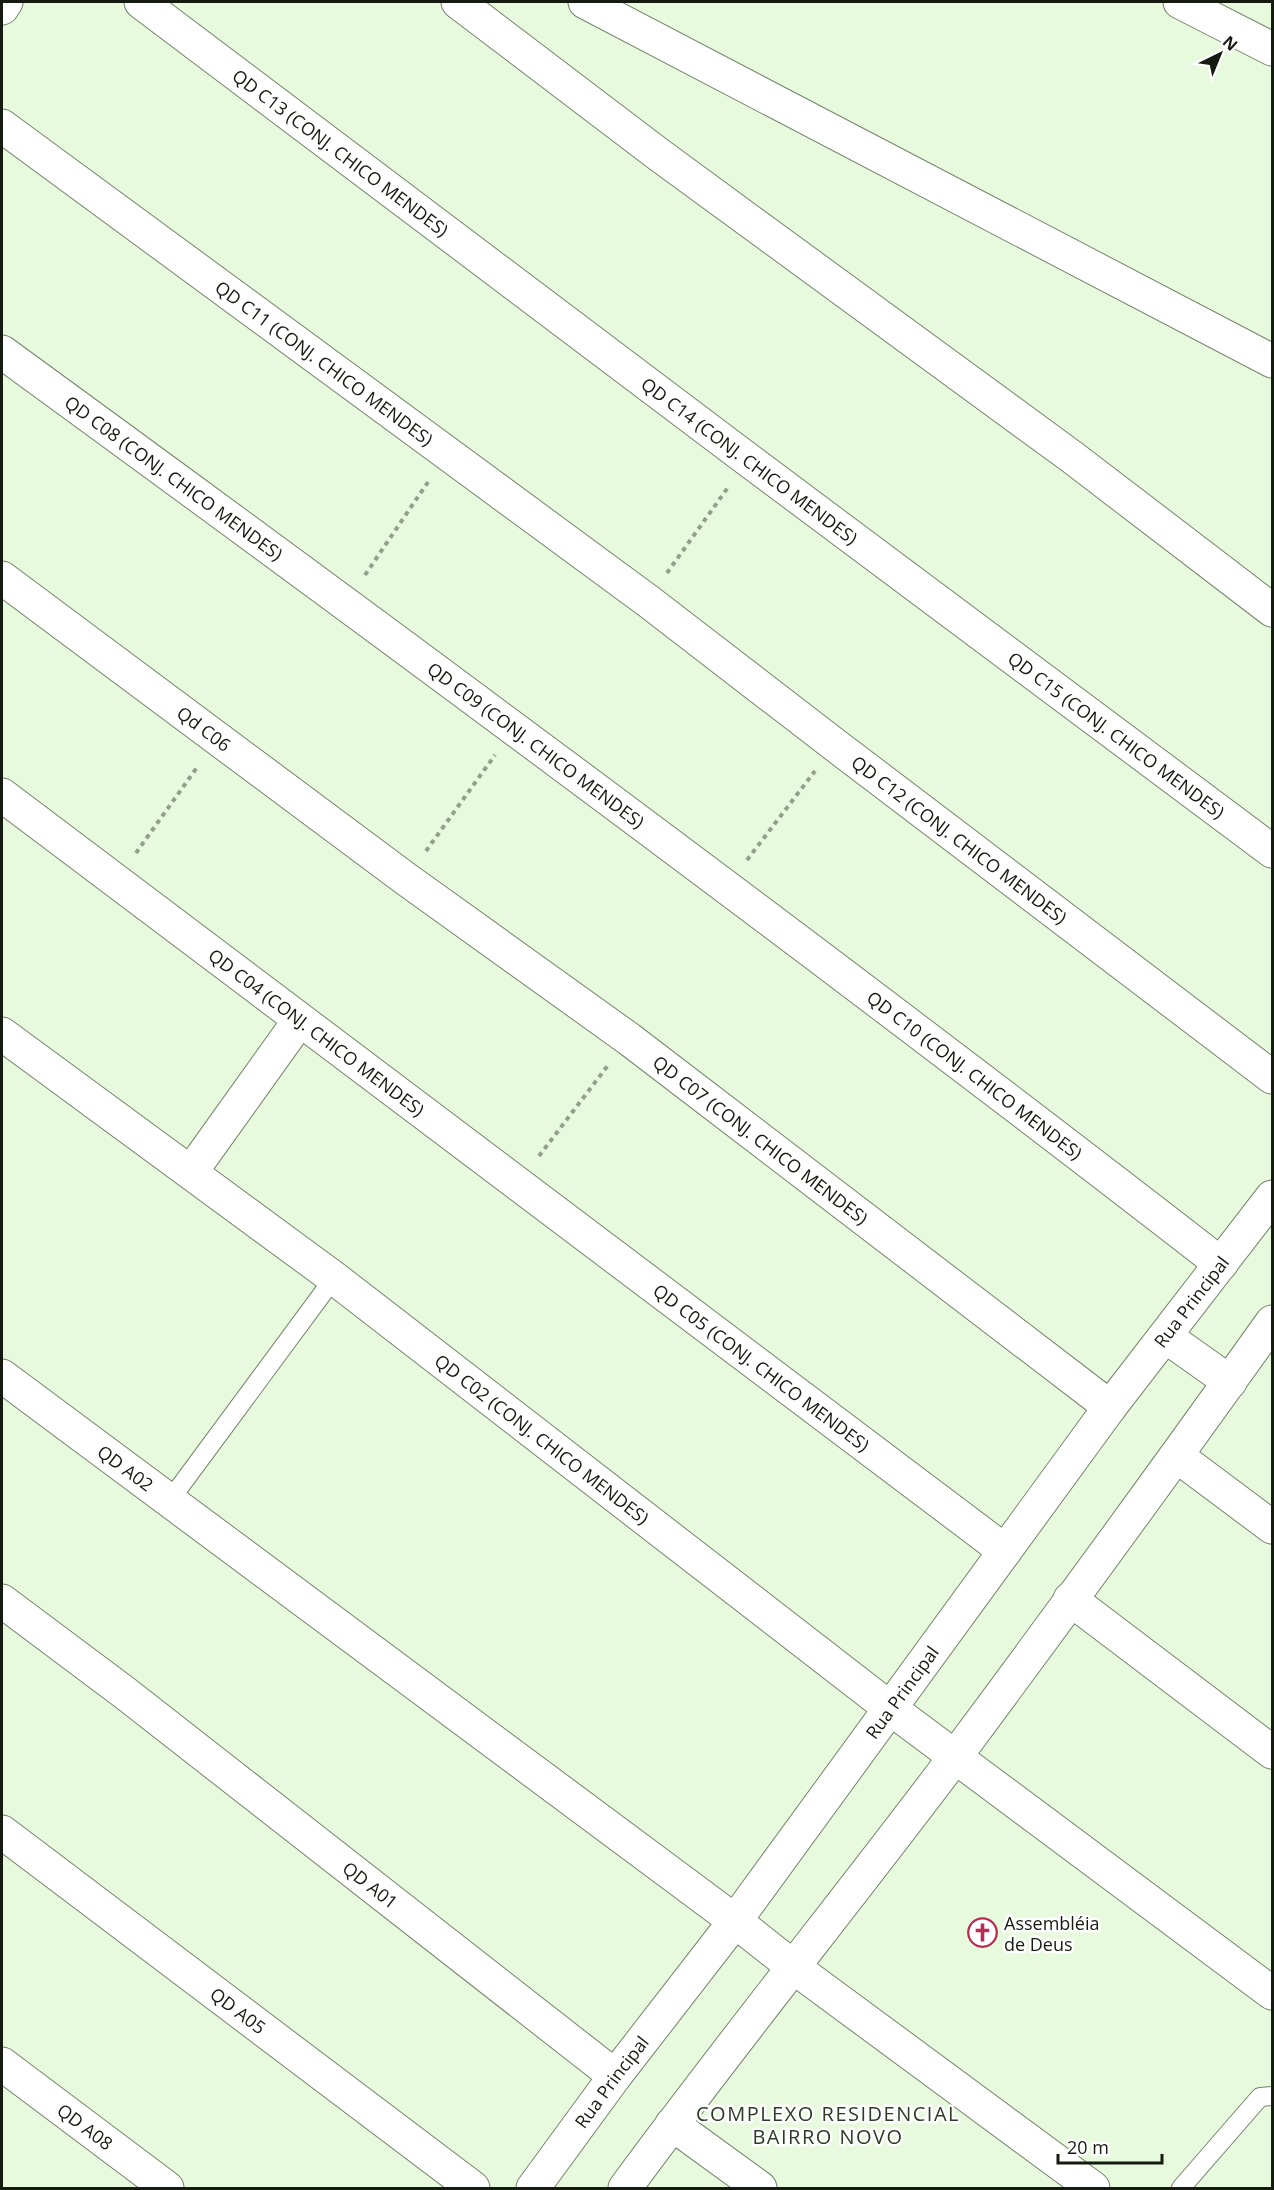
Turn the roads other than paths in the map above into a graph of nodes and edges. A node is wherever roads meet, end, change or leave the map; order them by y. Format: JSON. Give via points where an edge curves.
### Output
{"nodes":[{"id":1,"x":6,"y":2,"type":"edge"},
{"id":2,"x":141,"y":2,"type":"edge"},
{"id":3,"x":458,"y":2,"type":"edge"},
{"id":4,"x":585,"y":2,"type":"edge"},
{"id":5,"x":1180,"y":2,"type":"edge"},
{"id":6,"x":2,"y":8,"type":"edge"},
{"id":7,"x":1272,"y":49,"type":"edge"},
{"id":8,"x":2,"y":126,"type":"edge"},
{"id":9,"x":540,"y":303,"type":"joint"},
{"id":10,"x":2,"y":352,"type":"edge"},
{"id":11,"x":1272,"y":361,"type":"edge"},
{"id":12,"x":2,"y":578,"type":"edge"},
{"id":13,"x":648,"y":601,"type":"joint"},
{"id":14,"x":346,"y":603,"type":"joint"},
{"id":15,"x":1272,"y":610,"type":"edge"},
{"id":16,"x":960,"y":618,"type":"joint"},
{"id":17,"x":2,"y":795,"type":"edge"},
{"id":18,"x":1272,"y":851,"type":"edge"},
{"id":19,"x":406,"y":879,"type":"joint"},
{"id":20,"x":726,"y":887,"type":"joint"},
{"id":21,"x":299,"y":1021,"type":"junction"},
{"id":22,"x":2,"y":1034,"type":"edge"},
{"id":23,"x":1272,"y":1077,"type":"edge"},
{"id":24,"x":191,"y":1172,"type":"junction"},
{"id":25,"x":519,"y":1183,"type":"joint"},
{"id":26,"x":1272,"y":1197,"type":"edge"},
{"id":27,"x":1221,"y":1264,"type":"junction"},
{"id":28,"x":334,"y":1278,"type":"junction"},
{"id":29,"x":1272,"y":1322,"type":"edge"},
{"id":30,"x":1165,"y":1336,"type":"junction"},
{"id":31,"x":2,"y":1376,"type":"edge"},
{"id":32,"x":1230,"y":1382,"type":"junction"},
{"id":33,"x":1110,"y":1407,"type":"junction"},
{"id":34,"x":1177,"y":1456,"type":"junction"},
{"id":35,"x":170,"y":1500,"type":"junction"},
{"id":36,"x":1272,"y":1527,"type":"edge"},
{"id":37,"x":1005,"y":1551,"type":"junction"},
{"id":38,"x":1070,"y":1599,"type":"junction"},
{"id":39,"x":2,"y":1601,"type":"edge"},
{"id":40,"x":891,"y":1709,"type":"junction"},
{"id":41,"x":1272,"y":1752,"type":"edge"},
{"id":42,"x":954,"y":1757,"type":"junction"},
{"id":43,"x":2,"y":1832,"type":"edge"},
{"id":44,"x":735,"y":1921,"type":"junction"},
{"id":45,"x":792,"y":1966,"type":"junction"},
{"id":46,"x":1272,"y":1993,"type":"edge"},
{"id":47,"x":2,"y":2064,"type":"edge"},
{"id":48,"x":615,"y":2076,"type":"junction"},
{"id":49,"x":1272,"y":2096,"type":"edge"},
{"id":50,"x":672,"y":2124,"type":"junction"},
{"id":51,"x":167,"y":2188,"type":"edge"},
{"id":52,"x":473,"y":2188,"type":"edge"},
{"id":53,"x":532,"y":2188,"type":"edge"},
{"id":54,"x":625,"y":2188,"type":"edge"},
{"id":55,"x":759,"y":2188,"type":"edge"},
{"id":56,"x":1094,"y":2188,"type":"edge"},
{"id":57,"x":1181,"y":2188,"type":"edge"}],
"edges":[{"from":1,"to":6,"type":"street"},
{"from":2,"to":9,"type":"street","name":"QD C13 (CONJ. CHICO MENDES)"},
{"from":3,"to":15,"type":"street"},
{"from":4,"to":11,"type":"street"},
{"from":5,"to":7,"type":"street"},
{"from":8,"to":13,"type":"street","name":"QD C11 (CONJ. CHICO MENDES)"},
{"from":9,"to":16,"type":"street","name":"QD C14 (CONJ. CHICO MENDES)"},
{"from":10,"to":14,"type":"street","name":"QD C08 (CONJ. CHICO MENDES)"},
{"from":12,"to":19,"type":"street","name":"Qd C06"},
{"from":13,"to":23,"type":"street","name":"QD C12 (CONJ. CHICO MENDES)"},
{"from":14,"to":20,"type":"street","name":"QD C09 (CONJ. CHICO MENDES)"},
{"from":16,"to":18,"type":"street","name":"QD C15 (CONJ. CHICO MENDES)"},
{"from":17,"to":21,"type":"street","name":"QD C04 (CONJ. CHICO MENDES)"},
{"from":19,"to":33,"type":"street","name":"QD C07 (CONJ. CHICO MENDES)","via":[[629,1038]]},
{"from":20,"to":27,"type":"street","name":"QD C10 (CONJ. CHICO MENDES)"},
{"from":21,"to":24,"type":"street"},
{"from":21,"to":25,"type":"street","name":"QD C04 (CONJ. CHICO MENDES)"},
{"from":22,"to":24,"type":"street","name":"QD C02 (CONJ. CHICO MENDES)"},
{"from":24,"to":28,"type":"street","name":"QD C02 (CONJ. CHICO MENDES)"},
{"from":25,"to":37,"type":"street","name":"QD C05 (CONJ. CHICO MENDES)"},
{"from":26,"to":27,"type":"street","name":"Rua Principal"},
{"from":27,"to":30,"type":"street","name":"Rua Principal"},
{"from":28,"to":35,"type":"lane"},
{"from":28,"to":40,"type":"street","name":"QD C02 (CONJ. CHICO MENDES)"},
{"from":29,"to":32,"type":"street"},
{"from":30,"to":32,"type":"street"},
{"from":30,"to":33,"type":"street","name":"Rua Principal"},
{"from":31,"to":35,"type":"street","name":"QD A02"},
{"from":32,"to":34,"type":"street"},
{"from":33,"to":37,"type":"street","name":"Rua Principal"},
{"from":34,"to":36,"type":"street"},
{"from":34,"to":38,"type":"street"},
{"from":35,"to":44,"type":"street","name":"QD A02"},
{"from":37,"to":40,"type":"street","name":"Rua Principal"},
{"from":38,"to":41,"type":"street"},
{"from":38,"to":42,"type":"street"},
{"from":39,"to":48,"type":"street","name":"QD A01"},
{"from":40,"to":42,"type":"street","name":"QD C02 (CONJ. CHICO MENDES)"},
{"from":40,"to":44,"type":"street","name":"Rua Principal"},
{"from":42,"to":45,"type":"street"},
{"from":42,"to":46,"type":"street","name":"QD C02 (CONJ. CHICO MENDES)"},
{"from":43,"to":52,"type":"street","name":"QD A05"},
{"from":44,"to":45,"type":"street"},
{"from":44,"to":48,"type":"street","name":"Rua Principal"},
{"from":45,"to":50,"type":"street"},
{"from":45,"to":56,"type":"street"},
{"from":47,"to":51,"type":"street","name":"QD A08"},
{"from":48,"to":53,"type":"street","name":"Rua Principal"},
{"from":49,"to":57,"type":"lane","via":[[1260,2097]]},
{"from":50,"to":54,"type":"street"},
{"from":50,"to":55,"type":"street"}]}
